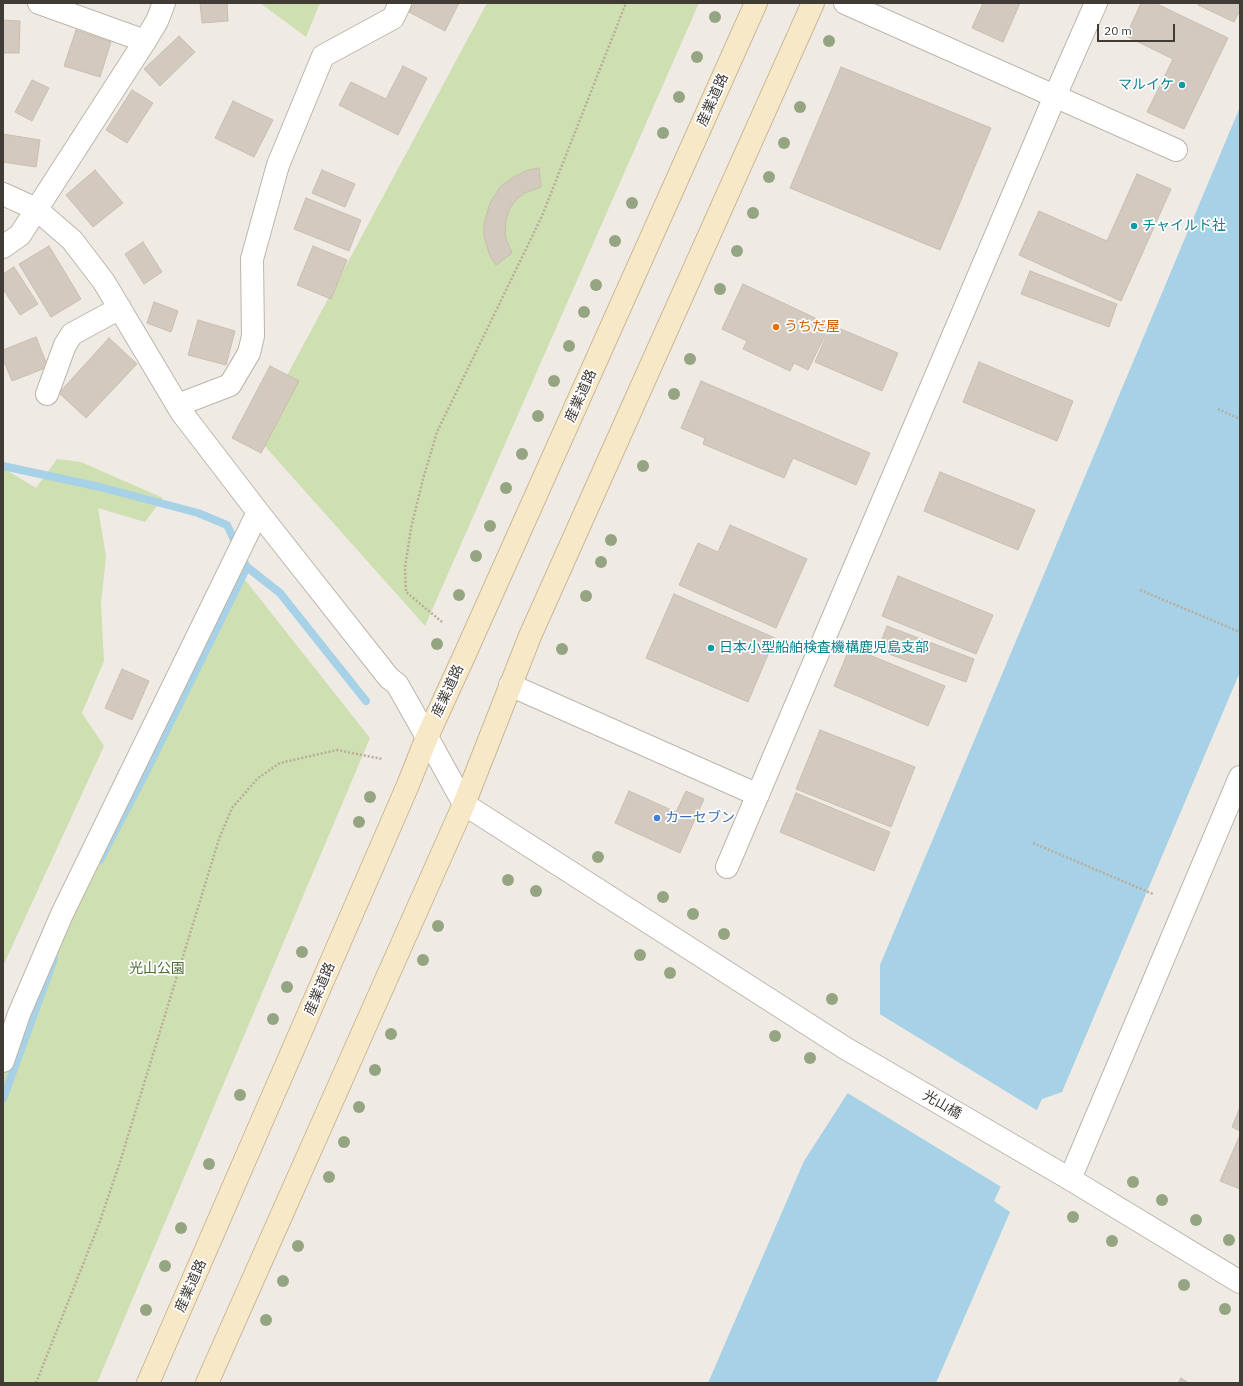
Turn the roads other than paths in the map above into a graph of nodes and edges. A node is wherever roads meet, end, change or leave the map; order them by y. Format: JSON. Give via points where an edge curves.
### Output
{"nodes":[{"id":1,"x":39,"y":3,"type":"edge"},
{"id":2,"x":164,"y":3,"type":"edge"},
{"id":3,"x":400,"y":3,"type":"edge"},
{"id":4,"x":756,"y":3,"type":"edge"},
{"id":5,"x":813,"y":3,"type":"edge"},
{"id":6,"x":845,"y":3,"type":"edge"},
{"id":7,"x":1096,"y":3,"type":"edge"},
{"id":8,"x":145,"y":41,"type":"junction"},
{"id":9,"x":1055,"y":96,"type":"junction"},
{"id":10,"x":1176,"y":150,"type":"dead end"},
{"id":11,"x":3,"y":194,"type":"edge"},
{"id":12,"x":36,"y":209,"type":"junction"},
{"id":13,"x":3,"y":247,"type":"edge"},
{"id":14,"x":120,"y":308,"type":"junction"},
{"id":15,"x":47,"y":394,"type":"dead end"},
{"id":16,"x":178,"y":405,"type":"junction"},
{"id":17,"x":258,"y":512,"type":"junction"},
{"id":18,"x":510,"y":685,"type":"junction"},
{"id":19,"x":427,"y":737,"type":"junction"},
{"id":20,"x":1240,"y":777,"type":"edge"},
{"id":21,"x":758,"y":794,"type":"junction"},
{"id":22,"x":464,"y":804,"type":"junction"},
{"id":23,"x":726,"y":867,"type":"dead end"},
{"id":24,"x":3,"y":1061,"type":"edge"},
{"id":25,"x":1070,"y":1179,"type":"junction"},
{"id":26,"x":1240,"y":1282,"type":"edge"},
{"id":27,"x":148,"y":1383,"type":"edge"},
{"id":28,"x":207,"y":1383,"type":"edge"}],
"edges":[{"from":1,"to":8,"type":"street"},
{"from":2,"to":8,"type":"street"},
{"from":3,"to":16,"type":"street","via":[[393,18],[323,56],[278,165],[252,259],[253,336],[249,353],[230,385]]},
{"from":4,"to":19,"type":"main road","name":"産業道路"},
{"from":5,"to":18,"type":"main road"},
{"from":6,"to":9,"type":"street"},
{"from":7,"to":9,"type":"street"},
{"from":8,"to":12,"type":"street"},
{"from":9,"to":10,"type":"street"},
{"from":9,"to":21,"type":"street"},
{"from":11,"to":12,"type":"street"},
{"from":12,"to":13,"type":"street","via":[[20,235]]},
{"from":12,"to":14,"type":"street","via":[[72,240]]},
{"from":14,"to":15,"type":"street","via":[[72,334],[64,345]]},
{"from":14,"to":16,"type":"street"},
{"from":16,"to":17,"type":"street"},
{"from":17,"to":19,"type":"street","via":[[389,678],[397,684]]},
{"from":17,"to":24,"type":"street","via":[[62,914],[19,1014]]},
{"from":18,"to":21,"type":"street"},
{"from":18,"to":22,"type":"main road"},
{"from":19,"to":22,"type":"street"},
{"from":19,"to":27,"type":"main road","name":"産業道路"},
{"from":20,"to":25,"type":"street"},
{"from":21,"to":23,"type":"street"},
{"from":22,"to":25,"type":"street","name":"光山橋","via":[[845,1048]]},
{"from":22,"to":28,"type":"main road"},
{"from":25,"to":26,"type":"street","name":"光山橋"}]}
